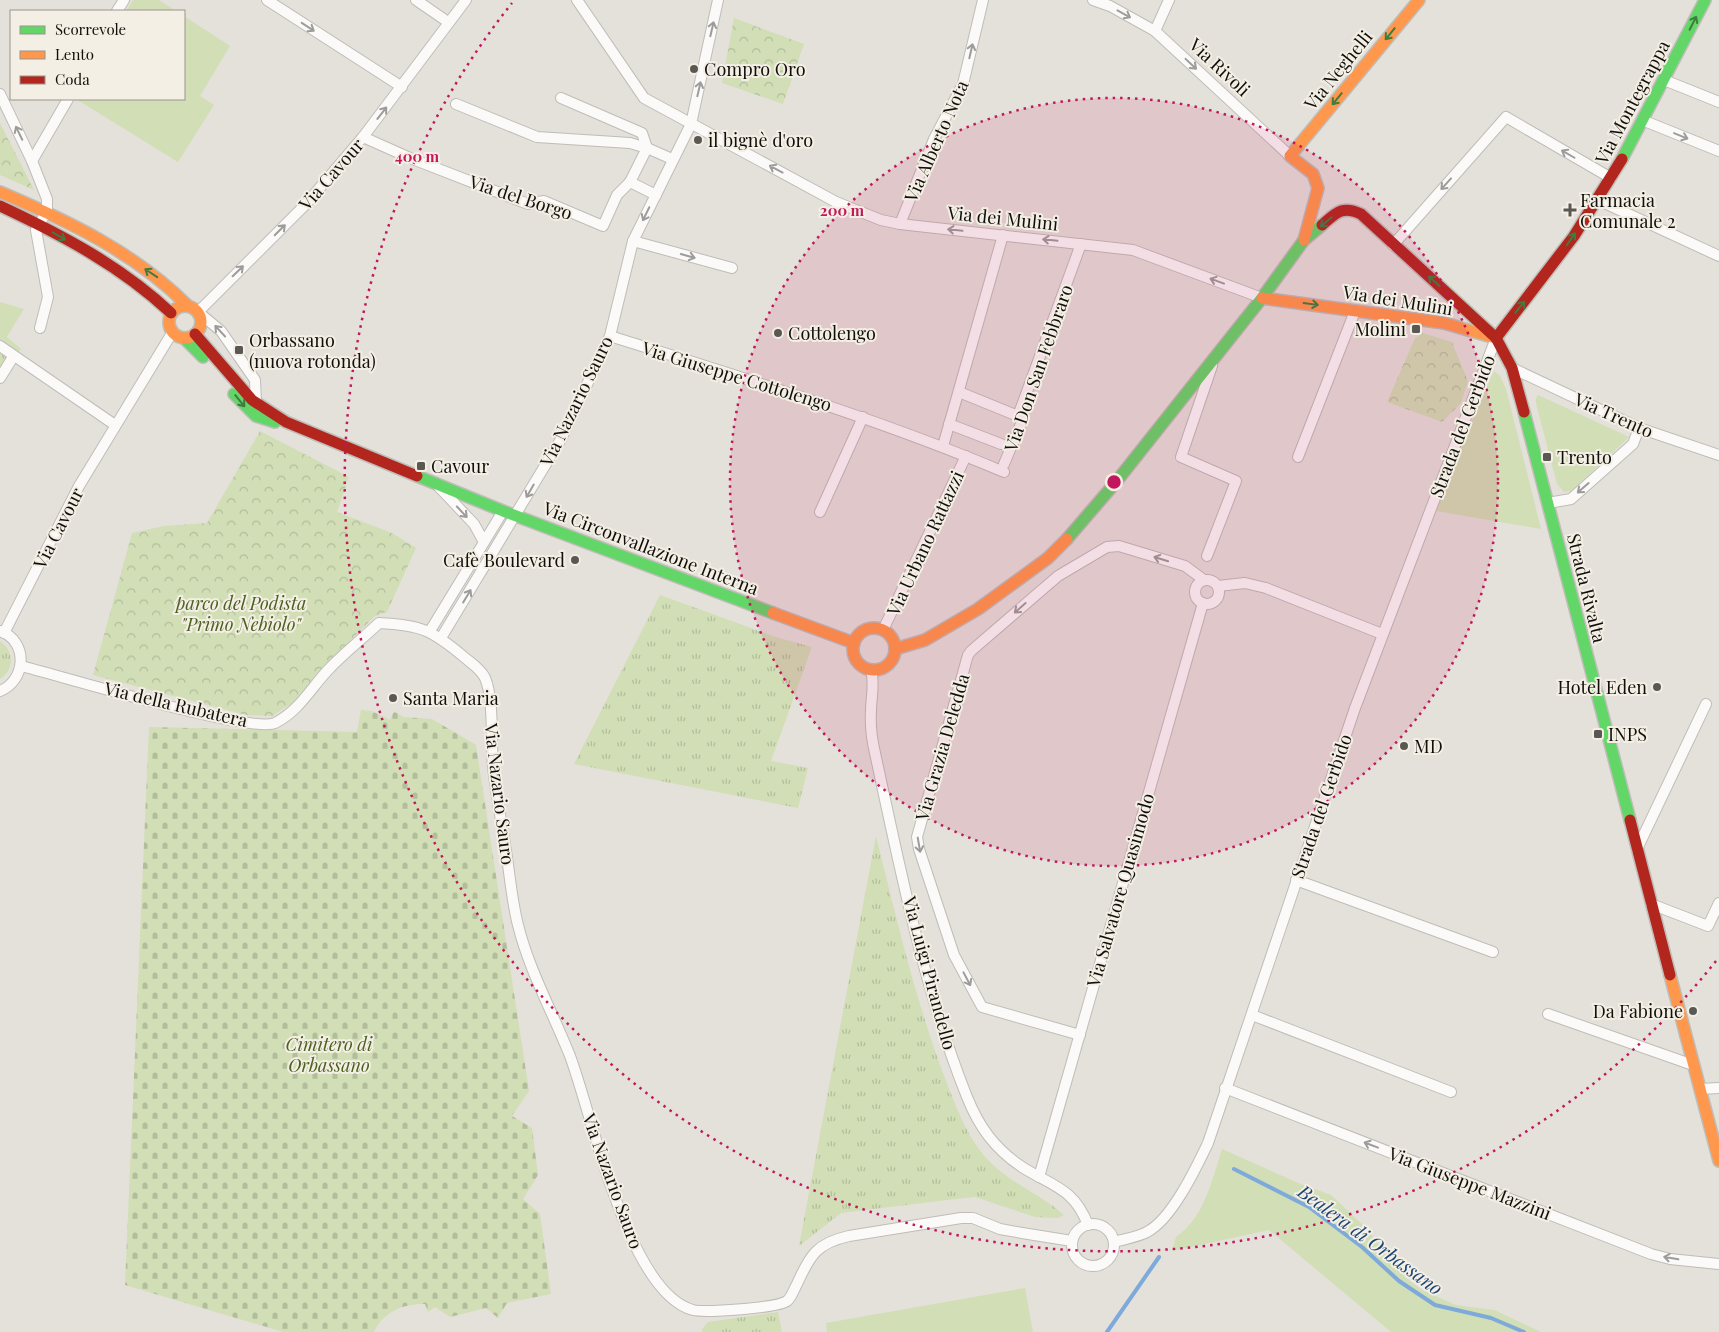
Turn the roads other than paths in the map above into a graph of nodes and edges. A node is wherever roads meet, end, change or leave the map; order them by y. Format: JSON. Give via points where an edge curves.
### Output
{"nodes":[{"id":1,"x":267,"y":0,"type":"edge"},
{"id":2,"x":416,"y":0,"type":"edge"},
{"id":3,"x":466,"y":0,"type":"edge"},
{"id":4,"x":577,"y":0,"type":"edge"},
{"id":5,"x":718,"y":0,"type":"edge"},
{"id":6,"x":983,"y":0,"type":"edge"},
{"id":7,"x":1092,"y":0,"type":"edge"},
{"id":8,"x":1169,"y":0,"type":"edge"},
{"id":9,"x":1705,"y":0,"type":"edge"},
{"id":10,"x":1413,"y":2,"type":"edge"},
{"id":11,"x":448,"y":22,"type":"junction"},
{"id":12,"x":1155,"y":31,"type":"junction"},
{"id":13,"x":1664,"y":80,"type":"junction"},
{"id":14,"x":402,"y":87,"type":"junction"},
{"id":15,"x":0,"y":94,"type":"edge"},
{"id":16,"x":561,"y":98,"type":"dead end"},
{"id":17,"x":67,"y":100,"type":"edge"},
{"id":18,"x":1719,"y":102,"type":"edge"},
{"id":19,"x":456,"y":104,"type":"dead end"},
{"id":20,"x":1642,"y":120,"type":"junction"},
{"id":21,"x":691,"y":124,"type":"junction"},
{"id":22,"x":363,"y":137,"type":"junction"},
{"id":23,"x":647,"y":148,"type":"junction"},
{"id":24,"x":1719,"y":151,"type":"edge"},
{"id":25,"x":1290,"y":156,"type":"junction"},
{"id":26,"x":672,"y":160,"type":"junction"},
{"id":27,"x":32,"y":161,"type":"junction"},
{"id":28,"x":1611,"y":178,"type":"junction"},
{"id":29,"x":630,"y":182,"type":"junction"},
{"id":30,"x":0,"y":192,"type":"edge"},
{"id":31,"x":656,"y":195,"type":"junction"},
{"id":32,"x":1598,"y":200,"type":"junction"},
{"id":33,"x":0,"y":206,"type":"edge"},
{"id":34,"x":47,"y":211,"type":"junction"},
{"id":35,"x":40,"y":224,"type":"junction"},
{"id":36,"x":900,"y":224,"type":"junction"},
{"id":37,"x":1003,"y":235,"type":"junction"},
{"id":38,"x":1304,"y":240,"type":"junction"},
{"id":39,"x":634,"y":241,"type":"junction"},
{"id":40,"x":1081,"y":244,"type":"junction"},
{"id":41,"x":1393,"y":244,"type":"junction"},
{"id":42,"x":1719,"y":256,"type":"edge"},
{"id":43,"x":732,"y":268,"type":"dead end"},
{"id":44,"x":1262,"y":298,"type":"junction"},
{"id":45,"x":187,"y":305,"type":"junction"},
{"id":46,"x":1355,"y":311,"type":"junction"},
{"id":47,"x":198,"y":312,"type":"junction"},
{"id":48,"x":171,"y":313,"type":"junction"},
{"id":49,"x":40,"y":328,"type":"dead end"},
{"id":50,"x":172,"y":333,"type":"junction"},
{"id":51,"x":190,"y":336,"type":"junction"},
{"id":52,"x":610,"y":336,"type":"junction"},
{"id":53,"x":1496,"y":338,"type":"junction"},
{"id":54,"x":0,"y":346,"type":"edge"},
{"id":55,"x":13,"y":357,"type":"junction"},
{"id":56,"x":1214,"y":360,"type":"junction"},
{"id":57,"x":1512,"y":368,"type":"junction"},
{"id":58,"x":0,"y":378,"type":"edge"},
{"id":59,"x":958,"y":392,"type":"junction"},
{"id":60,"x":256,"y":403,"type":"junction"},
{"id":61,"x":1018,"y":416,"type":"junction"},
{"id":62,"x":863,"y":417,"type":"junction"},
{"id":63,"x":286,"y":422,"type":"junction"},
{"id":64,"x":949,"y":424,"type":"junction"},
{"id":65,"x":115,"y":426,"type":"junction"},
{"id":66,"x":1639,"y":428,"type":"junction"},
{"id":67,"x":1001,"y":444,"type":"dead end"},
{"id":68,"x":943,"y":446,"type":"junction"},
{"id":69,"x":1719,"y":454,"type":"edge"},
{"id":70,"x":966,"y":456,"type":"junction"},
{"id":71,"x":1298,"y":457,"type":"dead end"},
{"id":72,"x":1004,"y":468,"type":"joint"},
{"id":73,"x":437,"y":484,"type":"junction"},
{"id":74,"x":1548,"y":503,"type":"junction"},
{"id":75,"x":503,"y":511,"type":"junction"},
{"id":76,"x":820,"y":512,"type":"dead end"},
{"id":77,"x":516,"y":516,"type":"junction"},
{"id":78,"x":484,"y":542,"type":"junction"},
{"id":79,"x":1207,"y":556,"type":"dead end"},
{"id":80,"x":1204,"y":580,"type":"junction"},
{"id":81,"x":1218,"y":586,"type":"junction"},
{"id":82,"x":1203,"y":603,"type":"junction"},
{"id":83,"x":883,"y":630,"type":"junction"},
{"id":84,"x":430,"y":631,"type":"junction"},
{"id":85,"x":2,"y":632,"type":"edge"},
{"id":86,"x":1382,"y":634,"type":"junction"},
{"id":87,"x":441,"y":638,"type":"junction"},
{"id":88,"x":854,"y":643,"type":"junction"},
{"id":89,"x":896,"y":649,"type":"junction"},
{"id":90,"x":21,"y":666,"type":"junction"},
{"id":91,"x":871,"y":670,"type":"junction"},
{"id":92,"x":0,"y":691,"type":"edge"},
{"id":93,"x":1706,"y":704,"type":"dead end"},
{"id":94,"x":1637,"y":850,"type":"junction"},
{"id":95,"x":1296,"y":880,"type":"junction"},
{"id":96,"x":1719,"y":903,"type":"edge"},
{"id":97,"x":1651,"y":904,"type":"junction"},
{"id":98,"x":1493,"y":952,"type":"dead end"},
{"id":99,"x":1548,"y":1014,"type":"dead end"},
{"id":100,"x":1252,"y":1015,"type":"junction"},
{"id":101,"x":1080,"y":1034,"type":"junction"},
{"id":102,"x":1693,"y":1065,"type":"junction"},
{"id":103,"x":1225,"y":1088,"type":"junction"},
{"id":104,"x":1719,"y":1088,"type":"edge"},
{"id":105,"x":1700,"y":1090,"type":"junction"},
{"id":106,"x":1451,"y":1092,"type":"dead end"},
{"id":107,"x":1717,"y":1146,"type":"edge"},
{"id":108,"x":1719,"y":1161,"type":"edge"},
{"id":109,"x":1039,"y":1177,"type":"junction"},
{"id":110,"x":1088,"y":1225,"type":"junction"},
{"id":111,"x":1072,"y":1242,"type":"junction"},
{"id":112,"x":1114,"y":1242,"type":"junction"},
{"id":113,"x":1719,"y":1264,"type":"edge"}],
"edges":[{"from":1,"to":14,"type":"street","one_way":true},
{"from":2,"to":11,"type":"street"},
{"from":3,"to":11,"type":"street","name":"Via Cavour"},
{"from":4,"to":21,"type":"street","name":"Via dei Mulini","via":[[644,98]]},
{"from":21,"to":5,"type":"street","name":"Via Nazario Sauro","one_way":true},
{"from":36,"to":6,"type":"street","name":"Via Alberto Nota","one_way":true,"via":[[934,139],[963,84]]},
{"from":7,"to":12,"type":"street","name":"Via Rivoli","one_way":true,"via":[[1110,6]]},
{"from":8,"to":12,"type":"street"},
{"from":13,"to":9,"type":"street","name":"Via Montegrappa","one_way":true},
{"from":10,"to":25,"type":"street","name":"Via Neghelli","one_way":true},
{"from":11,"to":14,"type":"street","name":"Via Cavour"},
{"from":12,"to":25,"type":"street","name":"Via Rivoli","one_way":true},
{"from":13,"to":18,"type":"street"},
{"from":13,"to":20,"type":"street","name":"Via Montegrappa"},
{"from":22,"to":14,"type":"street","name":"Via Cavour","one_way":true},
{"from":27,"to":15,"type":"street","one_way":true},
{"from":16,"to":23,"type":"street","via":[[638,130],[644,136]]},
{"from":17,"to":27,"type":"street"},
{"from":19,"to":23,"type":"street","via":[[537,137],[630,143]]},
{"from":20,"to":24,"type":"street","one_way":true},
{"from":20,"to":28,"type":"street","name":"Via Montegrappa"},
{"from":21,"to":26,"type":"street","name":"Via Nazario Sauro"},
{"from":36,"to":21,"type":"street","name":"Via dei Mulini","one_way":true,"via":[[836,202]]},
{"from":22,"to":29,"type":"street","name":"Via del Borgo","via":[[528,204],[544,201],[603,226],[617,194]]},
{"from":47,"to":22,"type":"street","name":"Via Cavour","one_way":true,"via":[[306,204]]},
{"from":23,"to":26,"type":"street"},
{"from":23,"to":29,"type":"street"},
{"from":25,"to":38,"type":"street","name":"Via Rivoli","via":[[1313,174],[1318,188]]},
{"from":26,"to":31,"type":"street","name":"Via Nazario Sauro"},
{"from":27,"to":34,"type":"street","via":[[45,190]]},
{"from":28,"to":32,"type":"street","name":"Via Montegrappa"},
{"from":28,"to":41,"type":"street","one_way":true,"via":[[1506,117]]},
{"from":29,"to":31,"type":"street"},
{"from":30,"to":34,"type":"street"},
{"from":31,"to":39,"type":"street","name":"Via Nazario Sauro","one_way":true},
{"from":32,"to":42,"type":"street"},
{"from":53,"to":32,"type":"street","name":"Via Montegrappa","one_way":true,"via":[[1545,277]]},
{"from":33,"to":35,"type":"street"},
{"from":34,"to":35,"type":"street"},
{"from":45,"to":34,"type":"street","one_way":true,"via":[[169,286],[136,263]]},
{"from":35,"to":48,"type":"street","one_way":true,"via":[[126,275]]},
{"from":35,"to":49,"type":"street","via":[[36,237],[48,297]]},
{"from":37,"to":36,"type":"street","name":"Via dei Mulini","one_way":true},
{"from":40,"to":37,"type":"street","name":"Via dei Mulini","one_way":true},
{"from":37,"to":59,"type":"street"},
{"from":41,"to":38,"type":"street","one_way":true,"via":[[1361,214],[1350,209],[1337,212]]},
{"from":38,"to":44,"type":"street"},
{"from":39,"to":43,"type":"street","one_way":true},
{"from":39,"to":52,"type":"street","name":"Via Nazario Sauro"},
{"from":44,"to":40,"type":"street","name":"Via dei Mulini","one_way":true,"via":[[1134,250]]},
{"from":40,"to":61,"type":"street","name":"Via Don San Febbraro"},
{"from":53,"to":41,"type":"street","one_way":true},
{"from":44,"to":46,"type":"street","name":"Via dei Mulini","one_way":true},
{"from":44,"to":56,"type":"street"},
{"from":45,"to":47,"type":"street"},
{"from":45,"to":48,"type":"street","via":[[176,307]]},
{"from":46,"to":53,"type":"street","name":"Via dei Mulini","via":[[1444,323]]},
{"from":46,"to":71,"type":"street"},
{"from":47,"to":51,"type":"street","via":[[201,323]]},
{"from":60,"to":47,"type":"street","one_way":true,"via":[[254,380],[222,331]]},
{"from":48,"to":50,"type":"street","via":[[168,323]]},
{"from":50,"to":51,"type":"street"},
{"from":50,"to":65,"type":"street","name":"Via Cavour"},
{"from":51,"to":60,"type":"street","name":"Via Circonvallazione Interna"},
{"from":51,"to":63,"type":"street","one_way":true,"via":[[250,413],[269,422]]},
{"from":52,"to":62,"type":"street","name":"Via Giuseppe Cottolengo"},
{"from":52,"to":77,"type":"street","name":"Via Nazario Sauro","one_way":true,"via":[[561,439]]},
{"from":53,"to":57,"type":"street","name":"Strada Rivalta"},
{"from":53,"to":86,"type":"street","name":"Strada del Gerbido"},
{"from":54,"to":55,"type":"street"},
{"from":55,"to":58,"type":"street"},
{"from":55,"to":65,"type":"street"},
{"from":56,"to":79,"type":"street","via":[[1181,457],[1236,481]]},
{"from":56,"to":89,"type":"street","via":[[1071,536],[1048,558],[978,609],[925,640]]},
{"from":57,"to":66,"type":"street","name":"Via Trento"},
{"from":57,"to":74,"type":"street","name":"Strada Rivalta"},
{"from":59,"to":61,"type":"street"},
{"from":59,"to":64,"type":"street"},
{"from":60,"to":63,"type":"street","name":"Via Circonvallazione Interna"},
{"from":61,"to":72,"type":"street","name":"Via Don San Febbraro","via":[[1024,418]]},
{"from":62,"to":68,"type":"street","name":"Via Giuseppe Cottolengo"},
{"from":62,"to":76,"type":"street"},
{"from":63,"to":73,"type":"street","name":"Via Circonvallazione Interna"},
{"from":64,"to":67,"type":"street"},
{"from":64,"to":68,"type":"street"},
{"from":65,"to":85,"type":"street","name":"Via Cavour","via":[[79,486]]},
{"from":66,"to":69,"type":"street","name":"Via Trento"},
{"from":66,"to":74,"type":"street","one_way":true,"via":[[1633,444],[1571,499]]},
{"from":68,"to":70,"type":"street","name":"Via Giuseppe Cottolengo"},
{"from":70,"to":72,"type":"street","name":"Via Giuseppe Cottolengo"},
{"from":70,"to":83,"type":"street","name":"Via Urbano Rattazzi"},
{"from":73,"to":75,"type":"street","name":"Via Circonvallazione Interna"},
{"from":73,"to":78,"type":"street","name":"Via Circonvallazione Interna","one_way":true,"via":[[474,524]]},
{"from":74,"to":94,"type":"street","name":"Strada Rivalta"},
{"from":75,"to":77,"type":"street","name":"Via Circonvallazione Interna"},
{"from":75,"to":78,"type":"street"},
{"from":87,"to":77,"type":"street","name":"Via Nazario Sauro","one_way":true},
{"from":77,"to":88,"type":"street","name":"Via Circonvallazione Interna"},
{"from":78,"to":84,"type":"street"},
{"from":80,"to":81,"type":"street","via":[[1212,580]]},
{"from":80,"to":82,"type":"street","name":"Via Salvatore Quasimodo","via":[[1197,584],[1195,591],[1197,599]]},
{"from":80,"to":101,"type":"street","name":"Via Grazia Deledda","one_way":true,"via":[[1185,566],[1119,546],[1107,547],[1058,576],[971,651],[917,837],[954,955],[982,1007]]},
{"from":81,"to":82,"type":"street","via":[[1218,598],[1211,604]]},
{"from":81,"to":86,"type":"street","via":[[1245,583],[1266,588]]},
{"from":82,"to":101,"type":"street","name":"Via Salvatore Quasimodo"},
{"from":83,"to":88,"type":"street","via":[[871,628],[863,631]]},
{"from":83,"to":89,"type":"street","via":[[891,636]]},
{"from":84,"to":87,"type":"street","name":"Via della Rubatera"},
{"from":84,"to":90,"type":"street","name":"Via della Rubatera","via":[[406,624],[378,624],[328,670],[299,706],[273,724],[241,722],[156,703]]},
{"from":85,"to":90,"type":"street","name":"Via Cavour","via":[[18,647]]},
{"from":86,"to":95,"type":"street","name":"Strada del Gerbido"},
{"from":87,"to":111,"type":"street","name":"Via Nazario Sauro","via":[[484,677],[489,692],[493,770],[518,926],[570,1057],[620,1213],[639,1255],[659,1285],[692,1310],[732,1310],[785,1302],[818,1249],[832,1240],[961,1218],[973,1218],[1000,1228]]},
{"from":88,"to":91,"type":"street","via":[[856,661]]},
{"from":89,"to":91,"type":"street","via":[[890,663],[881,670]]},
{"from":90,"to":92,"type":"street","via":[[11,685]]},
{"from":91,"to":109,"type":"street","name":"Via Luigi Pirandello","via":[[874,680],[870,713],[874,750],[939,1018],[979,1125],[993,1144]]},
{"from":93,"to":94,"type":"street"},
{"from":94,"to":97,"type":"street","name":"Strada Rivalta"},
{"from":95,"to":98,"type":"street"},
{"from":95,"to":100,"type":"street","name":"Strada del Gerbido"},
{"from":96,"to":97,"type":"street","via":[[1708,926]]},
{"from":97,"to":102,"type":"street","name":"Strada Rivalta"},
{"from":99,"to":102,"type":"street"},
{"from":100,"to":103,"type":"street","name":"Strada del Gerbido"},
{"from":100,"to":106,"type":"street"},
{"from":101,"to":109,"type":"street","name":"Via Salvatore Quasimodo"},
{"from":102,"to":105,"type":"street","name":"Strada Rivalta"},
{"from":103,"to":112,"type":"street","name":"Strada del Gerbido","via":[[1208,1143],[1167,1214],[1147,1232]]},
{"from":113,"to":103,"type":"street","name":"Via Giuseppe Mazzini","one_way":true,"via":[[1652,1254]]},
{"from":104,"to":105,"type":"street"},
{"from":105,"to":107,"type":"street","name":"Strada Rivalta"},
{"from":107,"to":108,"type":"street","name":"Strada Rivalta"},
{"from":109,"to":110,"type":"street","name":"Via Luigi Pirandello","via":[[1068,1193],[1081,1209]]},
{"from":110,"to":111,"type":"street","via":[[1078,1230]]},
{"from":110,"to":112,"type":"street","via":[[1105,1228]]},
{"from":111,"to":112,"type":"street","via":[[1077,1259],[1093,1266],[1109,1259]]}]}
